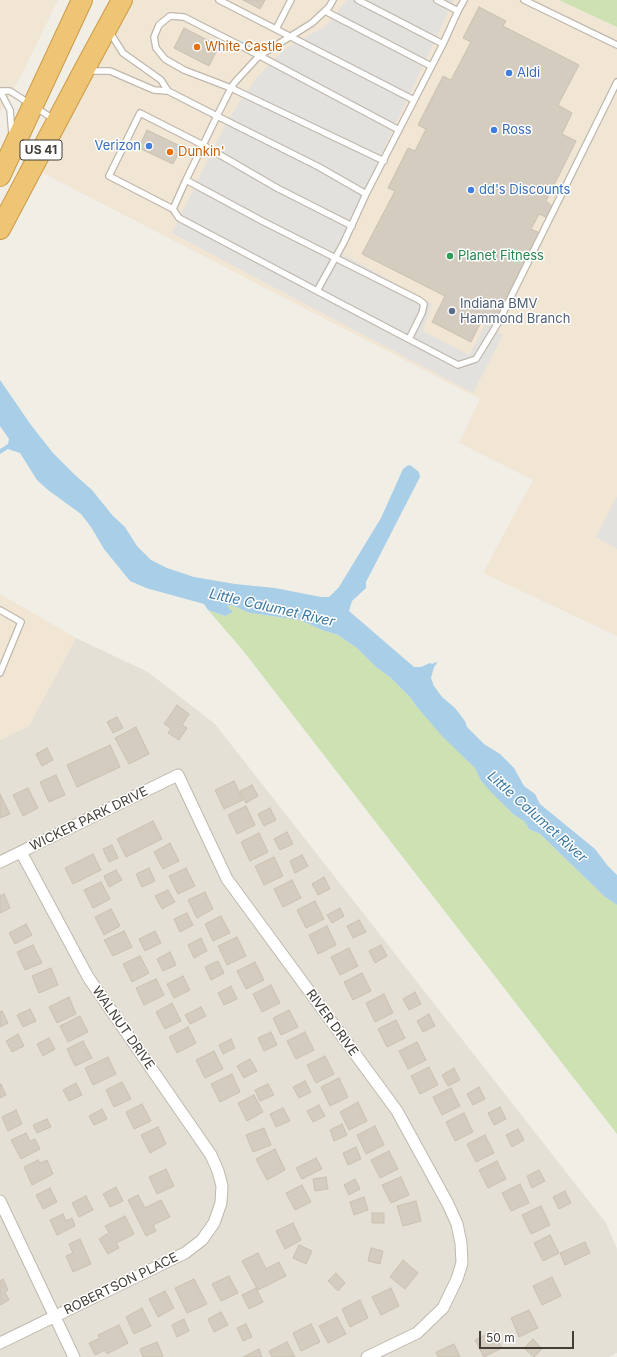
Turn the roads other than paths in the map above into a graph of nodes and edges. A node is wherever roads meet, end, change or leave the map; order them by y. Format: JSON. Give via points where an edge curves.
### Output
{"nodes":[{"id":1,"x":82,"y":0,"type":"edge"},
{"id":2,"x":122,"y":0,"type":"edge"},
{"id":3,"x":219,"y":0,"type":"edge"},
{"id":4,"x":292,"y":0,"type":"edge"},
{"id":5,"x":333,"y":0,"type":"edge"},
{"id":6,"x":358,"y":0,"type":"edge"},
{"id":7,"x":437,"y":0,"type":"edge"},
{"id":8,"x":464,"y":0,"type":"edge"},
{"id":9,"x":524,"y":0,"type":"edge"},
{"id":10,"x":325,"y":11,"type":"junction"},
{"id":11,"x":458,"y":11,"type":"junction"},
{"id":12,"x":107,"y":27,"type":"junction"},
{"id":13,"x":276,"y":29,"type":"junction"},
{"id":14,"x":291,"y":36,"type":"junction"},
{"id":15,"x":443,"y":44,"type":"junction"},
{"id":16,"x":617,"y":45,"type":"edge"},
{"id":17,"x":259,"y":56,"type":"junction"},
{"id":18,"x":431,"y":66,"type":"junction"},
{"id":19,"x":82,"y":72,"type":"junction"},
{"id":20,"x":617,"y":82,"type":"edge"},
{"id":21,"x":231,"y":88,"type":"junction"},
{"id":22,"x":0,"y":91,"type":"edge"},
{"id":23,"x":168,"y":91,"type":"junction"},
{"id":24,"x":414,"y":100,"type":"junction"},
{"id":25,"x":33,"y":107,"type":"junction"},
{"id":26,"x":217,"y":116,"type":"junction"},
{"id":27,"x":56,"y":121,"type":"junction"},
{"id":28,"x":399,"y":130,"type":"junction"},
{"id":29,"x":204,"y":145,"type":"junction"},
{"id":30,"x":14,"y":148,"type":"junction"},
{"id":31,"x":384,"y":161,"type":"junction"},
{"id":32,"x":0,"y":176,"type":"edge"},
{"id":33,"x":186,"y":180,"type":"junction"},
{"id":34,"x":366,"y":194,"type":"junction"},
{"id":35,"x":173,"y":209,"type":"junction"},
{"id":36,"x":352,"y":226,"type":"junction"},
{"id":37,"x":0,"y":229,"type":"edge"},
{"id":38,"x":336,"y":257,"type":"junction"},
{"id":39,"x":317,"y":291,"type":"junction"},
{"id":40,"x":409,"y":340,"type":"junction"},
{"id":41,"x":0,"y":610,"type":"edge"},
{"id":42,"x":0,"y":673,"type":"edge"},
{"id":43,"x":178,"y":775,"type":"joint"},
{"id":44,"x":21,"y":852,"type":"junction"},
{"id":45,"x":0,"y":862,"type":"edge"},
{"id":46,"x":0,"y":1201,"type":"edge"},
{"id":47,"x":221,"y":1203,"type":"joint"},
{"id":48,"x":55,"y":1316,"type":"junction"},
{"id":49,"x":0,"y":1343,"type":"edge"},
{"id":50,"x":74,"y":1357,"type":"edge"},
{"id":51,"x":367,"y":1357,"type":"edge"}],
"edges":[{"from":1,"to":25,"type":"highway","number":"US 41"},
{"from":2,"to":12,"type":"highway","number":"US 41"},
{"from":3,"to":13,"type":"lane"},
{"from":4,"to":13,"type":"lane"},
{"from":5,"to":10,"type":"lane"},
{"from":6,"to":15,"type":"lane"},
{"from":7,"to":11,"type":"lane"},
{"from":8,"to":11,"type":"lane"},
{"from":9,"to":16,"type":"lane"},
{"from":10,"to":14,"type":"lane"},
{"from":10,"to":18,"type":"lane"},
{"from":11,"to":15,"type":"lane"},
{"from":12,"to":19,"type":"highway","number":"US 41"},
{"from":12,"to":23,"type":"lane","via":[[123,53],[161,80]]},
{"from":13,"to":14,"type":"lane"},
{"from":14,"to":17,"type":"lane"},
{"from":14,"to":24,"type":"lane"},
{"from":15,"to":18,"type":"lane"},
{"from":17,"to":21,"type":"lane"},
{"from":17,"to":21,"type":"lane","via":[[184,17],[170,16],[159,25],[154,38],[156,48],[165,59],[184,70]]},
{"from":17,"to":28,"type":"lane"},
{"from":18,"to":24,"type":"lane"},
{"from":19,"to":23,"type":"lane","via":[[110,71],[154,90]]},
{"from":19,"to":27,"type":"highway","number":"US 41"},
{"from":20,"to":40,"type":"lane","via":[[498,323],[476,359],[458,365]]},
{"from":21,"to":26,"type":"lane"},
{"from":21,"to":31,"type":"lane"},
{"from":22,"to":25,"type":"lane","via":[[10,91]]},
{"from":22,"to":30,"type":"lane","via":[[10,110]]},
{"from":23,"to":26,"type":"lane"},
{"from":24,"to":28,"type":"lane"},
{"from":25,"to":27,"type":"lane"},
{"from":25,"to":30,"type":"highway","number":"US 41"},
{"from":26,"to":29,"type":"lane"},
{"from":26,"to":34,"type":"lane","via":[[319,167]]},
{"from":27,"to":37,"type":"highway","number":"US 41"},
{"from":28,"to":31,"type":"lane"},
{"from":29,"to":33,"type":"lane"},
{"from":29,"to":35,"type":"lane","via":[[140,113],[109,176]]},
{"from":29,"to":36,"type":"lane","via":[[277,188]]},
{"from":30,"to":32,"type":"highway","number":"US 41"},
{"from":31,"to":34,"type":"lane"},
{"from":33,"to":35,"type":"lane"},
{"from":33,"to":38,"type":"lane"},
{"from":34,"to":36,"type":"lane"},
{"from":35,"to":39,"type":"lane","via":[[179,218]]},
{"from":36,"to":38,"type":"lane"},
{"from":38,"to":39,"type":"lane"},
{"from":38,"to":40,"type":"lane","via":[[424,304]]},
{"from":39,"to":40,"type":"lane"},
{"from":41,"to":42,"type":"lane","via":[[21,622]]},
{"from":43,"to":44,"type":"street","name":"WICKER PARK DRIVE"},
{"from":43,"to":51,"type":"street","name":"RIVER DRIVE","via":[[227,879],[397,1112],[445,1197],[457,1224],[462,1263],[443,1308],[417,1333]]},
{"from":44,"to":45,"type":"street","name":"WICKER PARK DRIVE"},
{"from":44,"to":47,"type":"street","name":"WALNUT DRIVE","via":[[88,977],[211,1155],[222,1186]]},
{"from":46,"to":48,"type":"street"},
{"from":47,"to":48,"type":"street","name":"ROBERTSON PLACE","via":[[214,1223],[202,1240],[186,1253]]},
{"from":48,"to":49,"type":"street","name":"ROBERTSON PLACE"},
{"from":48,"to":50,"type":"street"}]}
